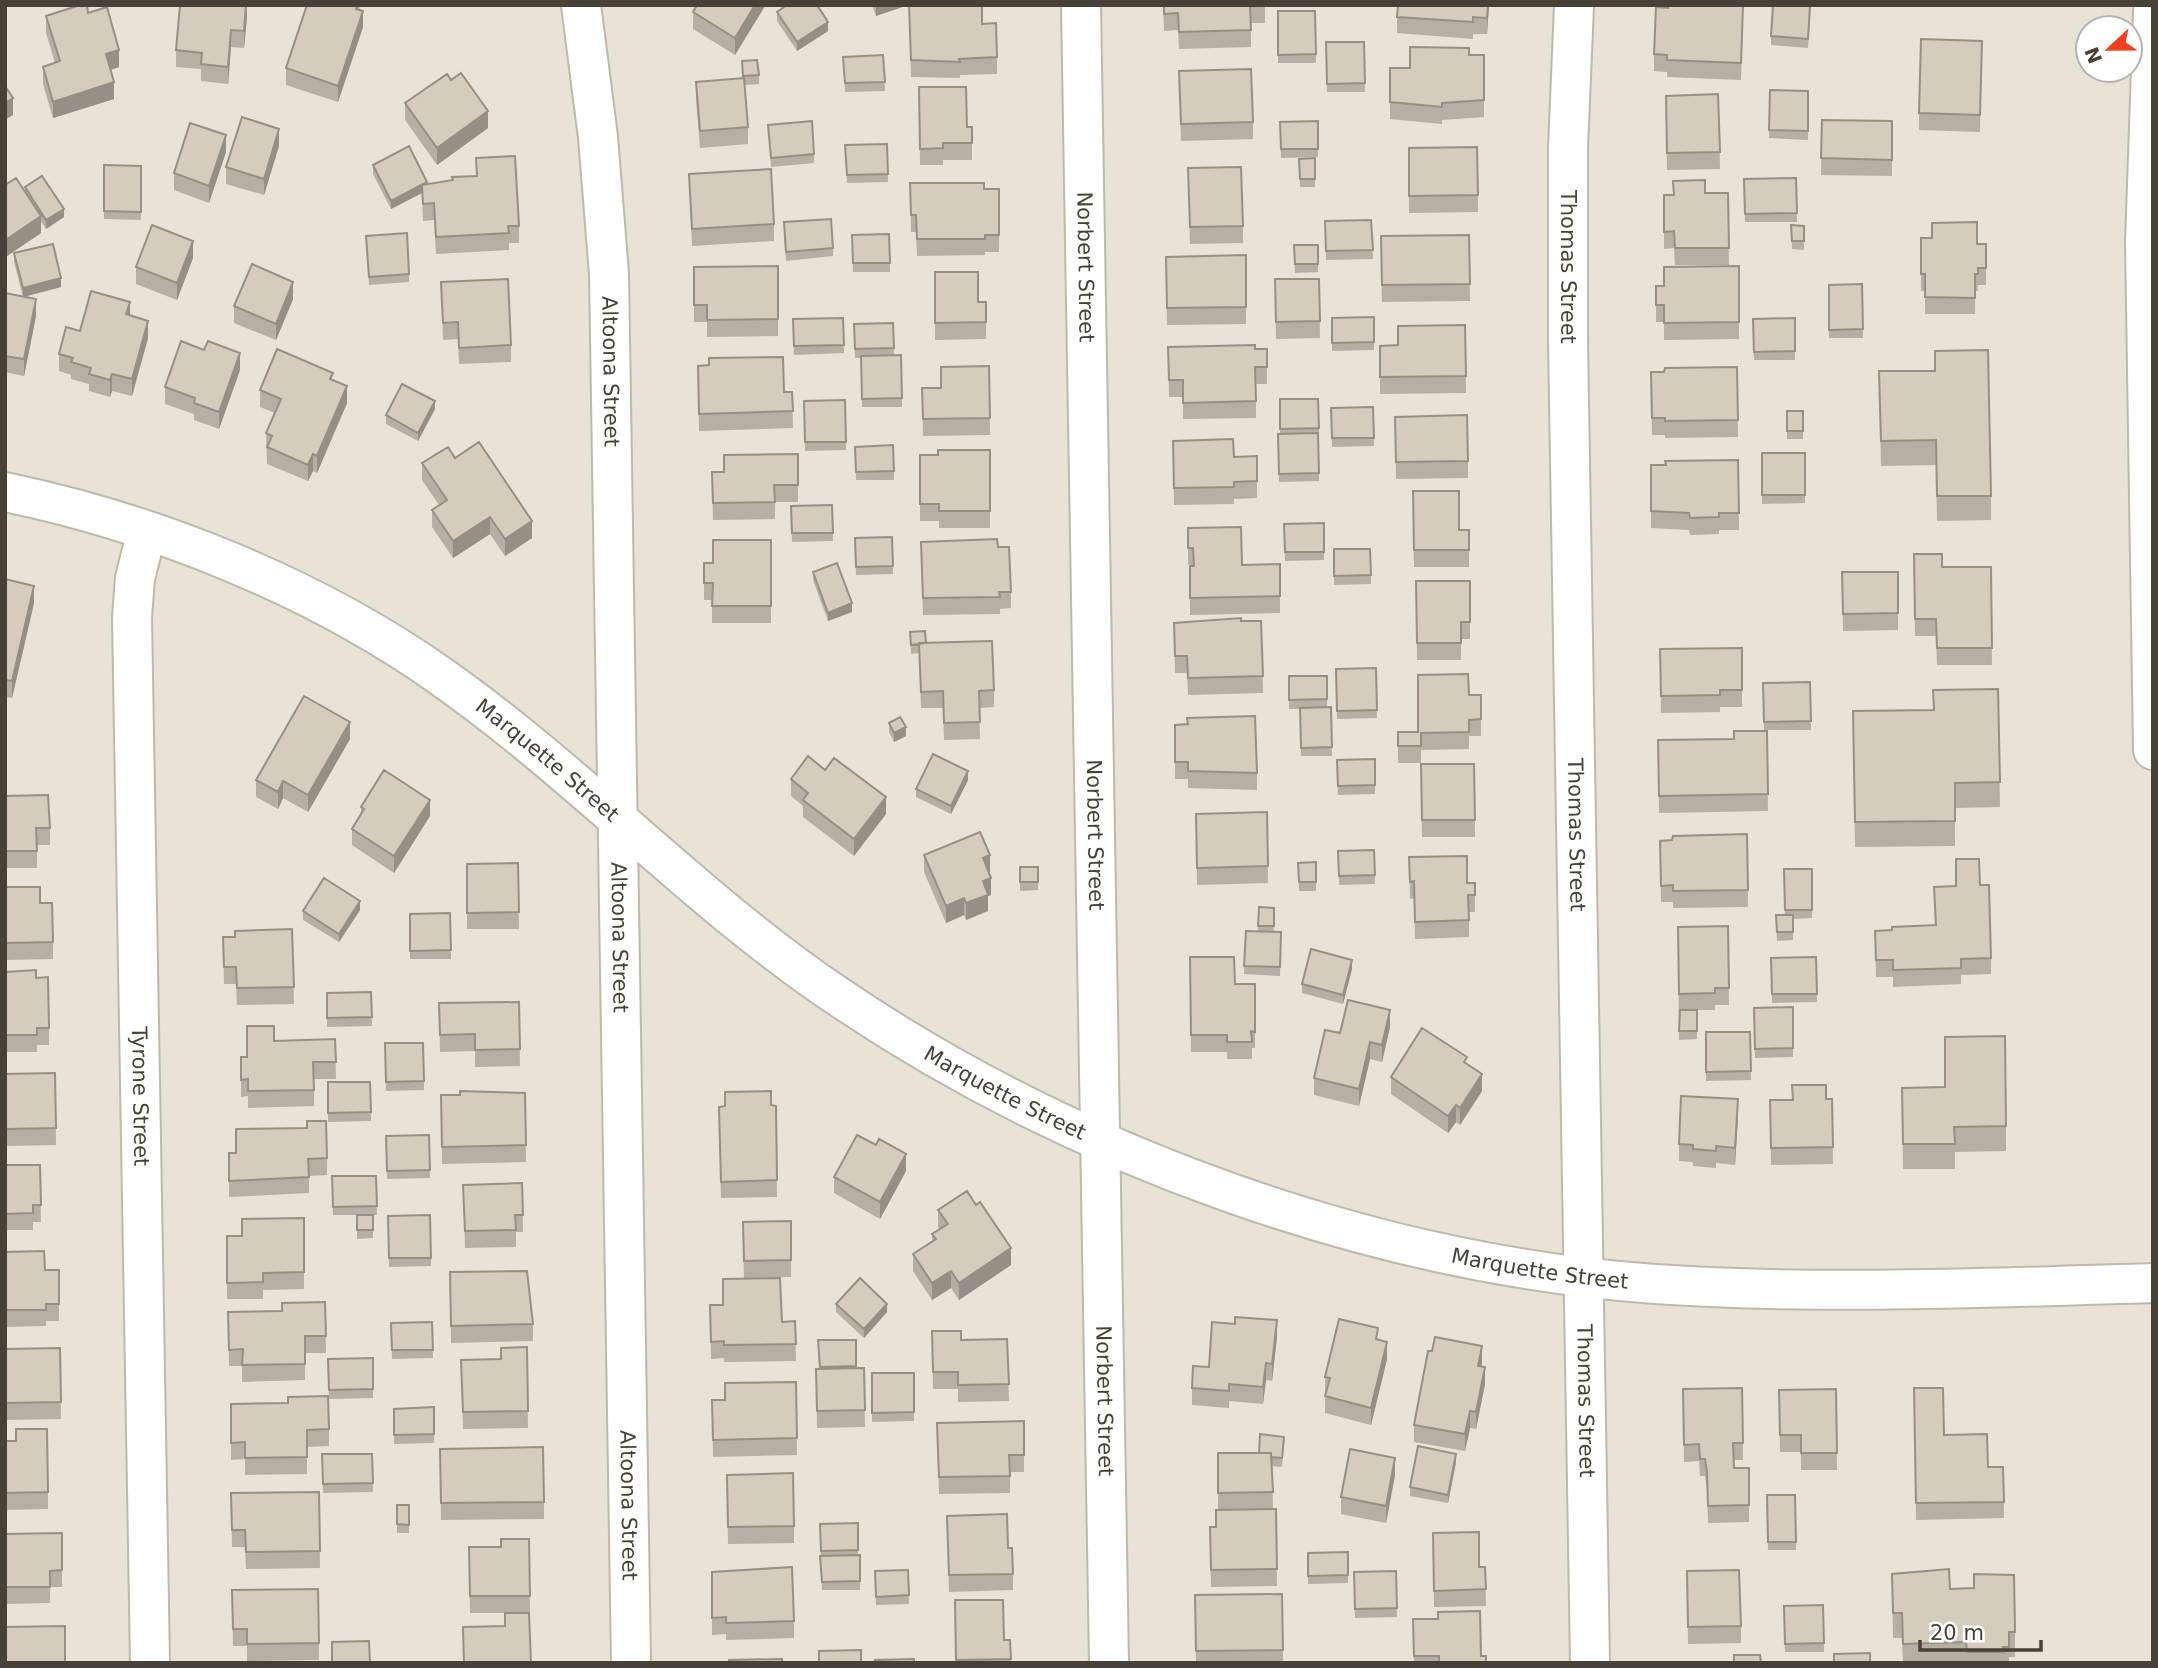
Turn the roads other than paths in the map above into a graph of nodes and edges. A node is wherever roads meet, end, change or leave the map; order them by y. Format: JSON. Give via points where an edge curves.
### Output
{"nodes":[{"id":1,"x":580,"y":5,"type":"edge"},
{"id":2,"x":1081,"y":5,"type":"edge"},
{"id":3,"x":1574,"y":5,"type":"edge"},
{"id":4,"x":2153,"y":12,"type":"edge"},
{"id":5,"x":5,"y":492,"type":"edge"},
{"id":6,"x":147,"y":531,"type":"junction"},
{"id":7,"x":2153,"y":750,"type":"edge"},
{"id":8,"x":618,"y":818,"type":"junction"},
{"id":9,"x":1101,"y":1139,"type":"junction"},
{"id":10,"x":1585,"y":1276,"type":"junction"},
{"id":11,"x":2153,"y":1283,"type":"edge"},
{"id":12,"x":150,"y":1663,"type":"edge"},
{"id":13,"x":631,"y":1663,"type":"edge"},
{"id":14,"x":1109,"y":1663,"type":"edge"},
{"id":15,"x":1590,"y":1663,"type":"edge"}],
"edges":[{"from":1,"to":8,"type":"street","name":"Altoona Street","via":[[598,137],[609,274]]},
{"from":2,"to":9,"type":"street","name":"Norbert Street"},
{"from":3,"to":10,"type":"street","name":"Thomas Street","via":[[1568,340]]},
{"from":4,"to":7,"type":"street","via":[[2145,242]]},
{"from":5,"to":6,"type":"street","name":"Marquette Street"},
{"from":6,"to":8,"type":"street","name":"Marquette Street","via":[[290,590],[406,654],[468,696]]},
{"from":6,"to":12,"type":"street","name":"Tyrone Street","via":[[135,578],[132,617]]},
{"from":8,"to":9,"type":"street","name":"Marquette Street","via":[[736,920],[835,995],[1010,1098]]},
{"from":8,"to":13,"type":"street","name":"Altoona Street"},
{"from":9,"to":10,"type":"street","name":"Marquette Street","via":[[1246,1198],[1347,1229],[1478,1259]]},
{"from":9,"to":14,"type":"street","name":"Norbert Street"},
{"from":10,"to":11,"type":"street","name":"Marquette Street","via":[[1815,1289]]},
{"from":10,"to":15,"type":"street","name":"Thomas Street"}]}
